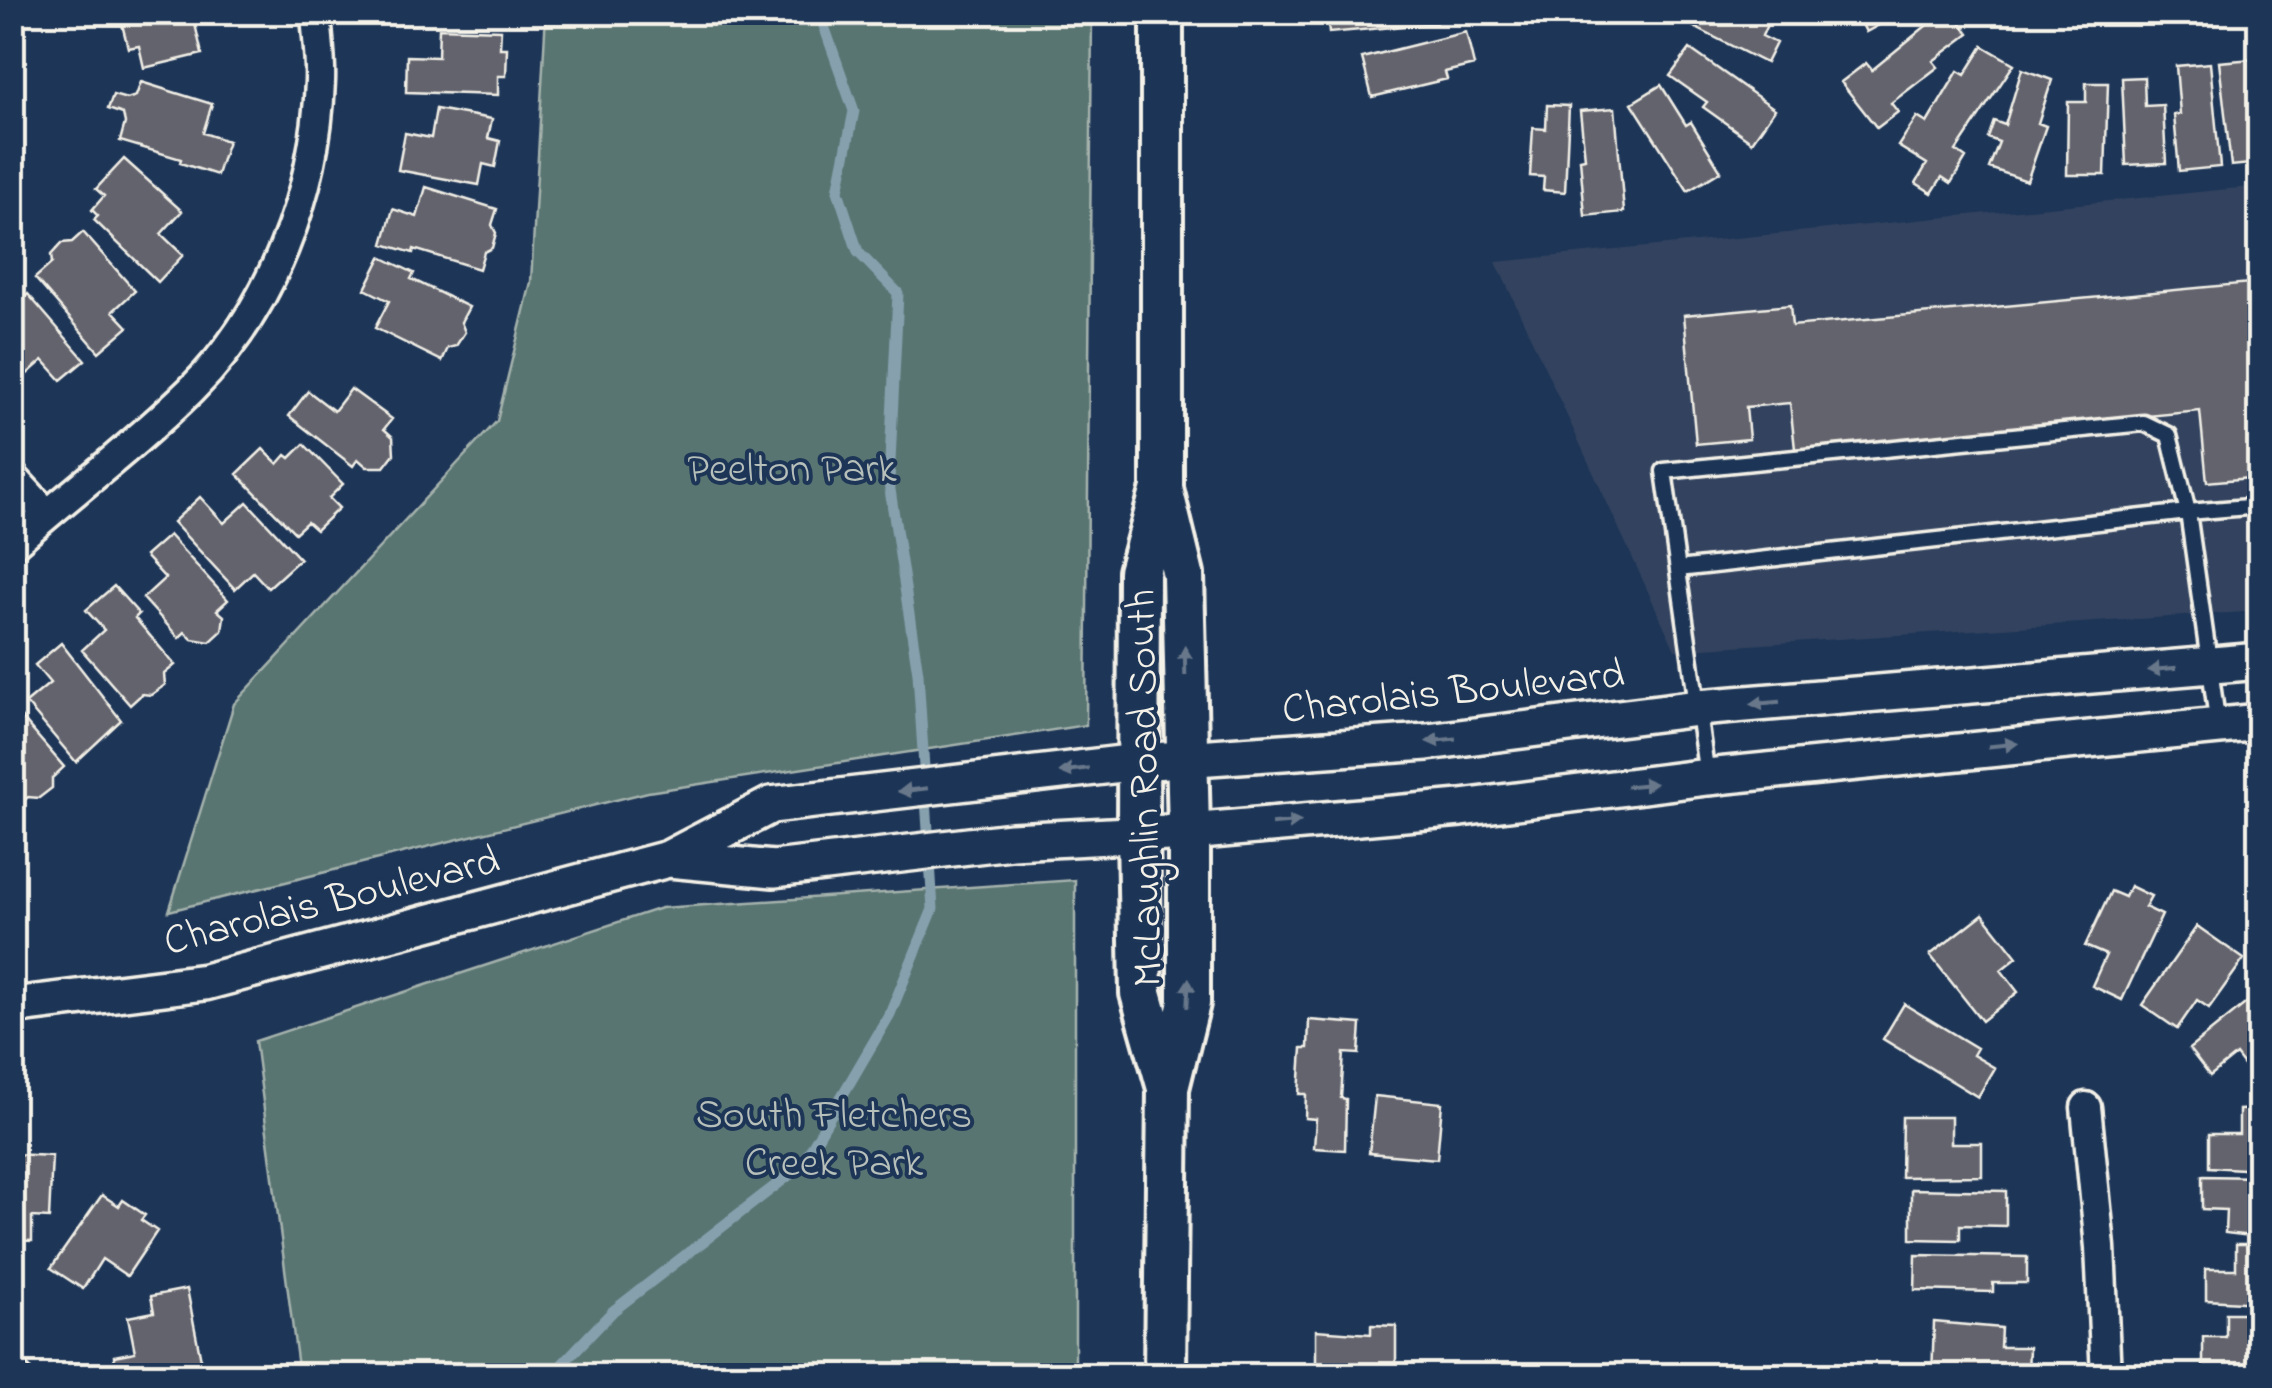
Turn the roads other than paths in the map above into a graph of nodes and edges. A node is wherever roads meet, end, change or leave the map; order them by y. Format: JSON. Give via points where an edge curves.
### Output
{"nodes":[{"id":1,"x":316,"y":12,"type":"edge"},
{"id":2,"x":1162,"y":12,"type":"edge"},
{"id":3,"x":12,"y":476,"type":"edge"},
{"id":4,"x":1162,"y":488,"type":"junction"},
{"id":5,"x":2260,"y":506,"type":"edge"},
{"id":6,"x":2188,"y":512,"type":"junction"},
{"id":7,"x":47,"y":514,"type":"junction"},
{"id":8,"x":12,"y":545,"type":"edge"},
{"id":9,"x":1678,"y":569,"type":"junction"},
{"id":10,"x":2260,"y":660,"type":"edge"},
{"id":11,"x":2207,"y":665,"type":"junction"},
{"id":12,"x":1698,"y":708,"type":"junction"},
{"id":13,"x":2260,"y":722,"type":"edge"},
{"id":14,"x":2218,"y":726,"type":"junction"},
{"id":15,"x":1187,"y":759,"type":"junction"},
{"id":16,"x":1138,"y":762,"type":"junction"},
{"id":17,"x":1708,"y":777,"type":"junction"},
{"id":18,"x":1189,"y":832,"type":"junction"},
{"id":19,"x":1138,"y":834,"type":"junction"},
{"id":20,"x":668,"y":859,"type":"junction"},
{"id":21,"x":12,"y":1006,"type":"edge"},
{"id":22,"x":1168,"y":1088,"type":"junction"},
{"id":23,"x":2086,"y":1107,"type":"dead end"},
{"id":24,"x":1165,"y":1376,"type":"edge"},
{"id":25,"x":2106,"y":1376,"type":"edge"}],
"edges":[{"from":1,"to":7,"type":"street","via":[[320,80],[307,181],[264,296],[192,389]]},
{"from":2,"to":4,"type":"main road","name":"McLaughlin Road South"},
{"from":3,"to":7,"type":"street"},
{"from":15,"to":4,"type":"main road","name":"McLaughlin Road South","one_way":true,"via":[[1183,575]]},
{"from":4,"to":16,"type":"main road","name":"McLaughlin Road South","via":[[1139,572]]},
{"from":5,"to":6,"type":"lane"},
{"from":6,"to":9,"type":"lane"},
{"from":6,"to":9,"type":"lane","via":[[2169,434],[2144,423],[1664,471]]},
{"from":6,"to":11,"type":"lane"},
{"from":7,"to":8,"type":"street"},
{"from":9,"to":12,"type":"lane"},
{"from":10,"to":11,"type":"street","name":"Charolais Boulevard"},
{"from":11,"to":12,"type":"street","name":"Charolais Boulevard","one_way":true},
{"from":11,"to":14,"type":"lane"},
{"from":12,"to":15,"type":"street","name":"Charolais Boulevard","one_way":true,"via":[[1428,742]]},
{"from":12,"to":17,"type":"lane"},
{"from":13,"to":14,"type":"street","name":"Charolais Boulevard"},
{"from":17,"to":14,"type":"street","name":"Charolais Boulevard","one_way":true},
{"from":15,"to":16,"type":"street","name":"Charolais Boulevard"},
{"from":15,"to":18,"type":"main road","name":"McLaughlin Road South"},
{"from":16,"to":19,"type":"main road","name":"McLaughlin Road South"},
{"from":16,"to":20,"type":"street","name":"Charolais Boulevard","one_way":true,"via":[[770,805]]},
{"from":18,"to":17,"type":"street","name":"Charolais Boulevard","one_way":true},
{"from":18,"to":19,"type":"street","name":"Charolais Boulevard"},
{"from":22,"to":18,"type":"main road","name":"McLaughlin Road South","one_way":true,"via":[[1189,1003]]},
{"from":19,"to":20,"type":"street","name":"Charolais Boulevard","via":[[774,868]]},
{"from":19,"to":22,"type":"main road","name":"McLaughlin Road South","via":[[1141,994]]},
{"from":20,"to":21,"type":"street","name":"Charolais Boulevard","via":[[205,982]]},
{"from":22,"to":24,"type":"main road","name":"McLaughlin Road South"},
{"from":23,"to":25,"type":"street"}]}
